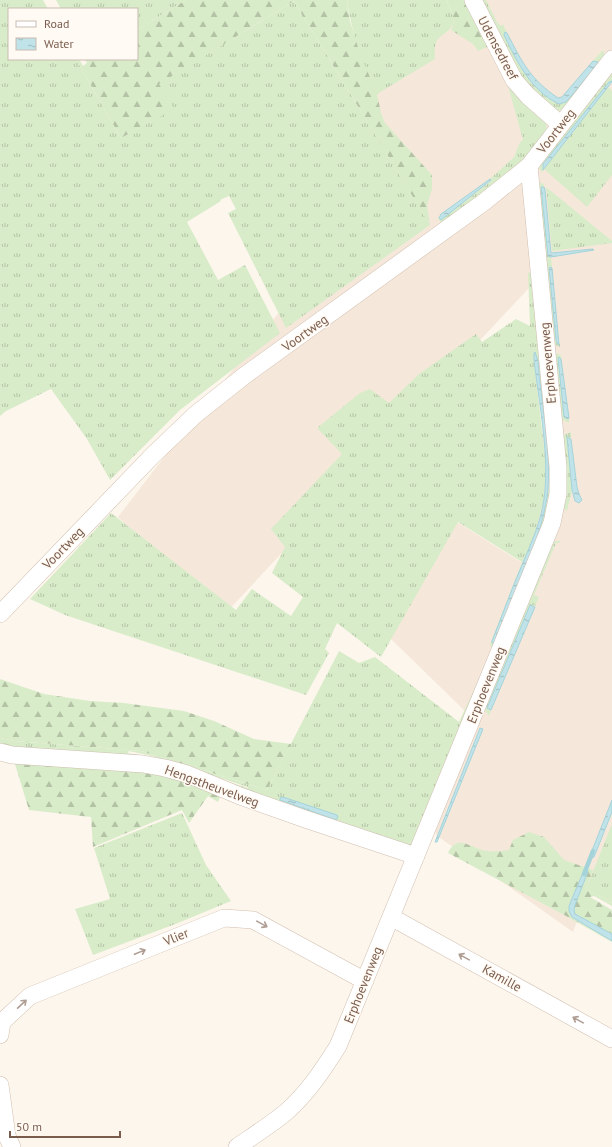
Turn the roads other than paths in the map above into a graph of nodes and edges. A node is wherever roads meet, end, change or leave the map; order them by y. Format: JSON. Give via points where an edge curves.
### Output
{"nodes":[{"id":1,"x":473,"y":0,"type":"edge"},
{"id":2,"x":612,"y":59,"type":"edge"},
{"id":3,"x":561,"y":125,"type":"junction"},
{"id":4,"x":529,"y":166,"type":"junction"},
{"id":5,"x":0,"y":614,"type":"edge"},
{"id":6,"x":0,"y":752,"type":"edge"},
{"id":7,"x":416,"y":856,"type":"junction"},
{"id":8,"x":391,"y":917,"type":"junction"},
{"id":9,"x":365,"y":981,"type":"junction"},
{"id":10,"x":0,"y":1034,"type":"edge"},
{"id":11,"x":612,"y":1039,"type":"edge"},
{"id":12,"x":0,"y":1085,"type":"edge"},
{"id":13,"x":12,"y":1147,"type":"edge"},
{"id":14,"x":237,"y":1147,"type":"edge"}],
"edges":[{"from":1,"to":3,"type":"street","name":"Udensedreef","via":[[514,80]]},
{"from":2,"to":3,"type":"street","name":"Voortweg"},
{"from":3,"to":4,"type":"street","name":"Voortweg"},
{"from":4,"to":5,"type":"street","name":"Voortweg","via":[[196,414],[153,455]]},
{"from":4,"to":7,"type":"street","name":"Erphoevenweg","via":[[557,459],[558,494],[552,523]]},
{"from":6,"to":7,"type":"street","name":"Hengstheuvelweg","via":[[165,768]]},
{"from":7,"to":8,"type":"street","name":"Erphoevenweg"},
{"from":8,"to":9,"type":"street","name":"Erphoevenweg"},
{"from":11,"to":8,"type":"street","name":"Kamille","one_way":true},
{"from":10,"to":9,"type":"street","name":"Vlier","one_way":true,"via":[[2,1022],[30,996],[224,918],[253,920]]},
{"from":9,"to":14,"type":"street","name":"Erphoevenweg","via":[[338,1046],[311,1085],[285,1113]]},
{"from":12,"to":13,"type":"street","via":[[7,1136]]}]}
